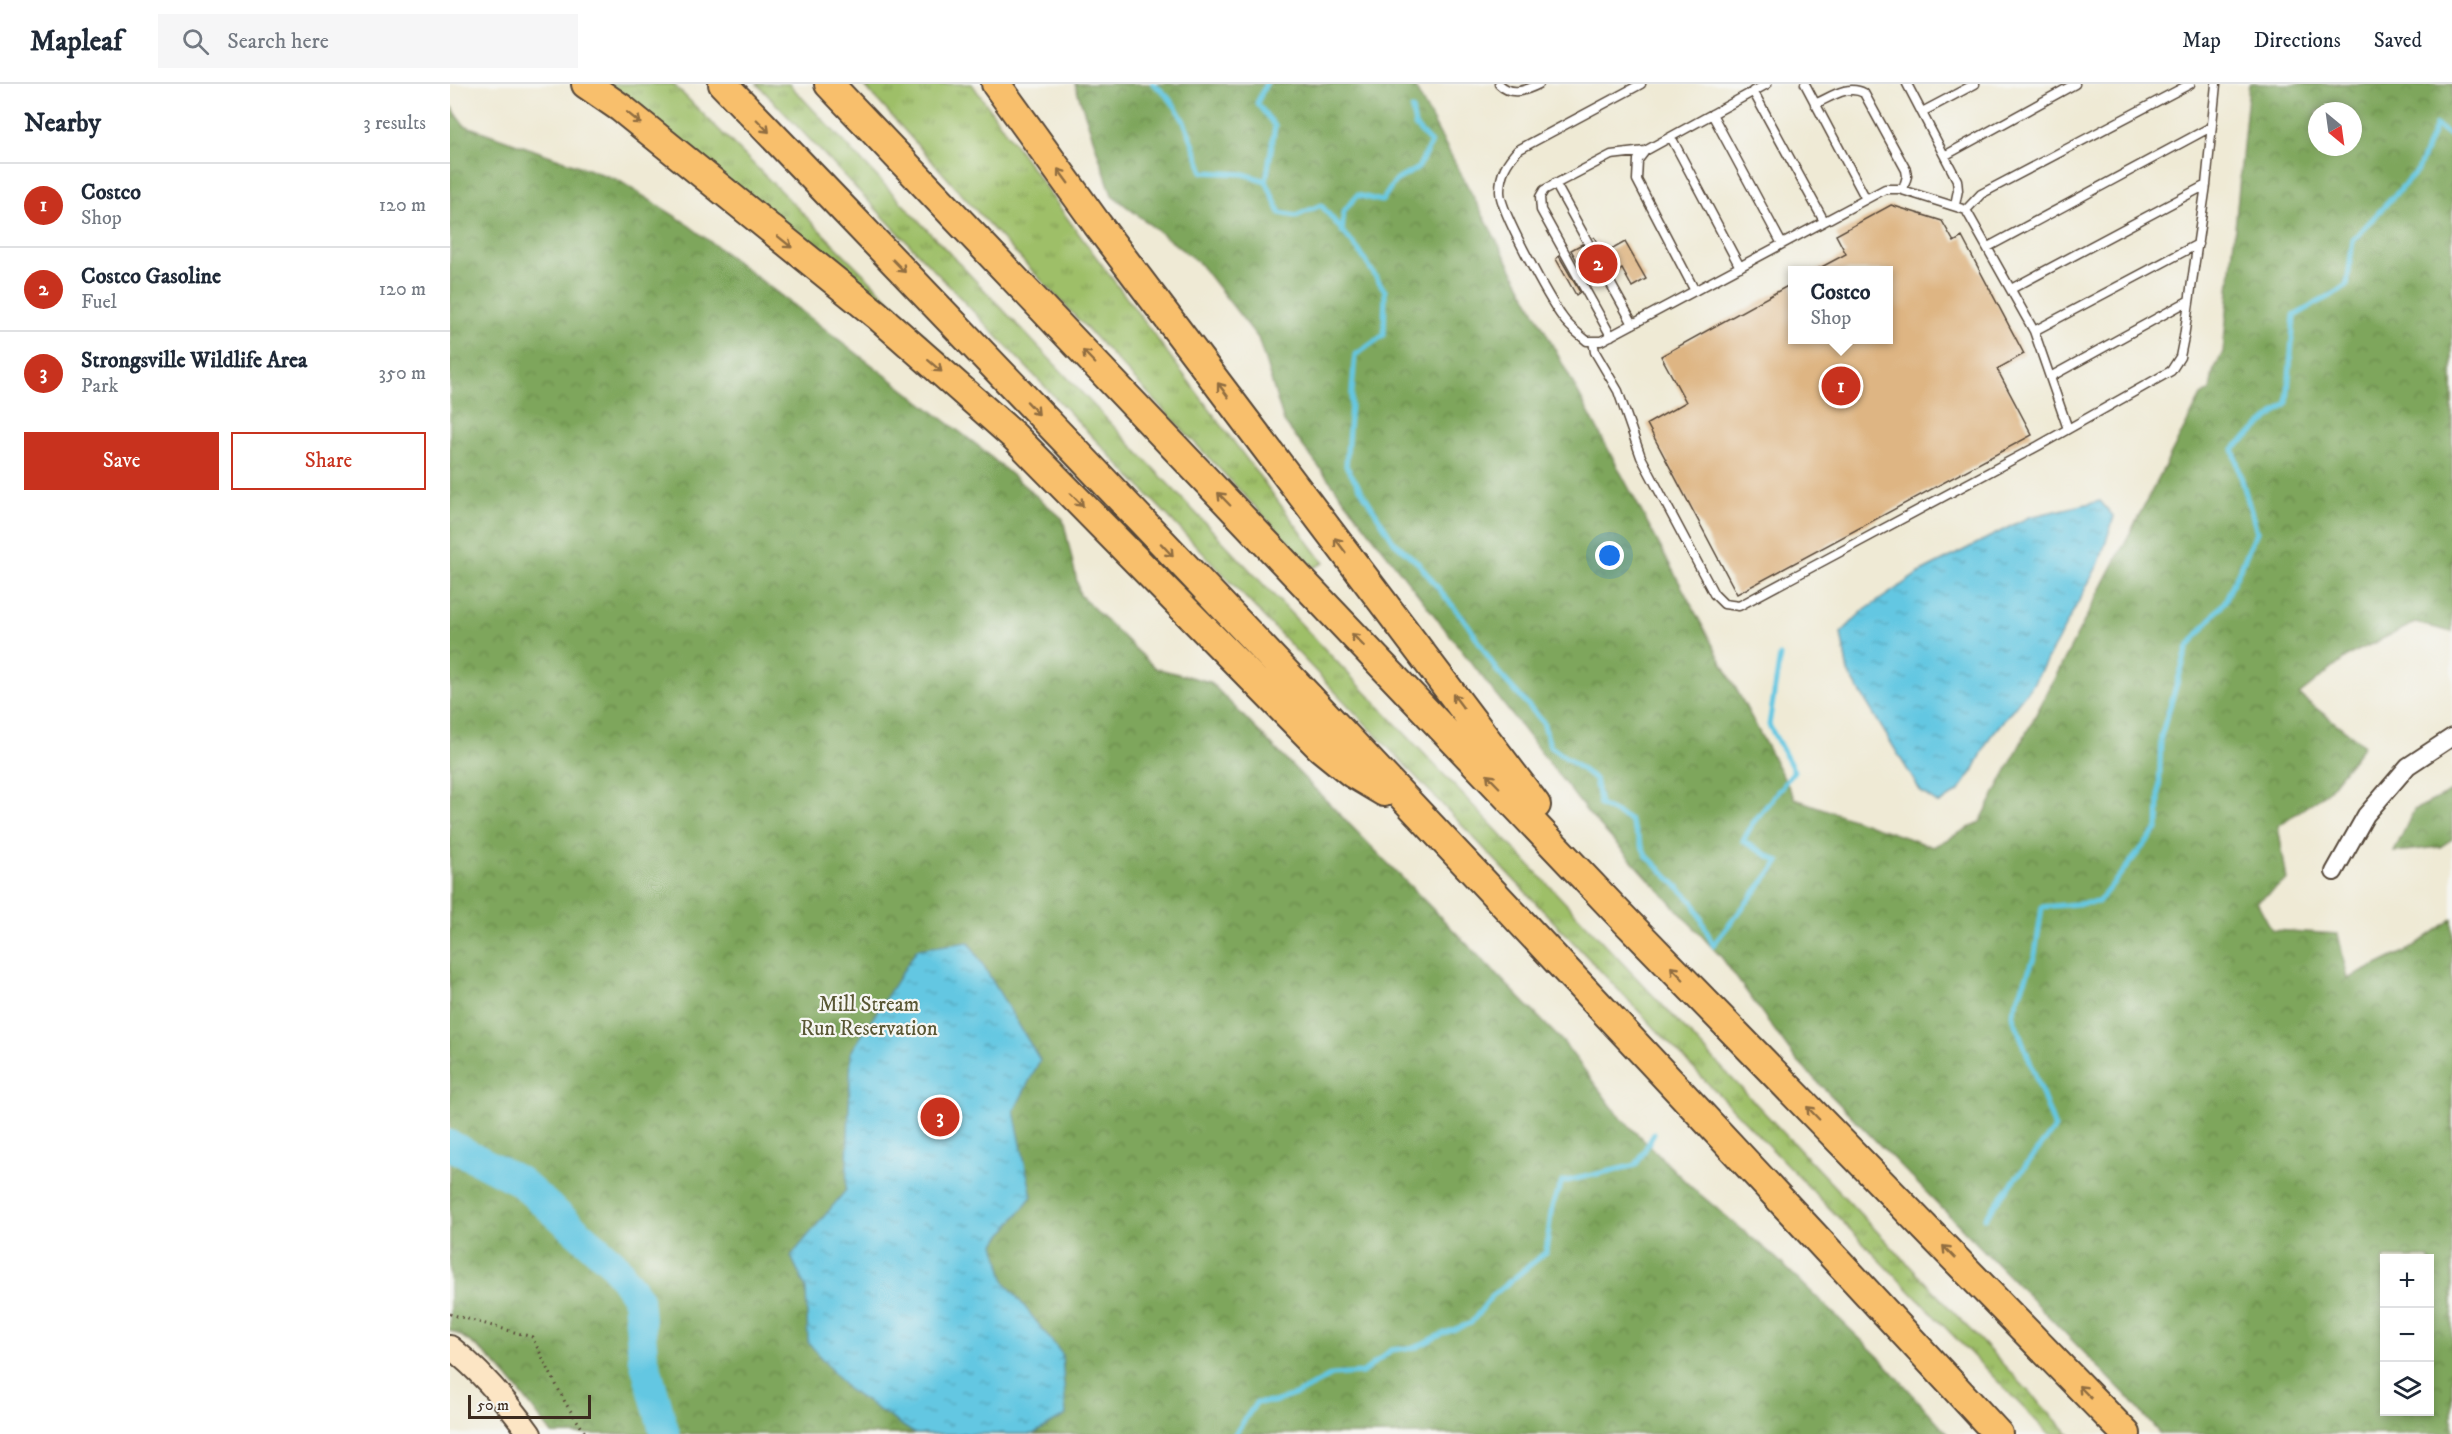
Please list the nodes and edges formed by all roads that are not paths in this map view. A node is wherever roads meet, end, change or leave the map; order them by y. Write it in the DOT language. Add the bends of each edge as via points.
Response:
graph roads {
  1 [pos="586,84"];
  2 [pos="723,84"];
  3 [pos="829,84"];
  4 [pos="996,84"];
  5 [pos="1499,84"];
  6 [pos="1539,84"];
  7 [pos="1641,84"];
  8 [pos="1767,84"];
  9 [pos="1805,84"];
  10 [pos="1907,84"];
  11 [pos="1974,84"];
  12 [pos="2075,84"];
  13 [pos="2190,84"];
  14 [pos="2216,84"];
  15 [pos="1753,91"];
  16 [pos="1815,104"];
  17 [pos="1923,112"];
  18 [pos="1712,114"];
  19 [pos="2211,127"];
  20 [pos="1671,137"];
  21 [pos="1645,151"];
  22 [pos="1946,155"];
  23 [pos="1555,183"];
  24 [pos="2206,185"];
  25 [pos="1904,190"];
  26 [pos="1866,199"];
  27 [pos="1955,205"];
  28 [pos="1966,210"];
  29 [pos="1824,221"];
  30 [pos="1782,244"];
  31 [pos="2198,244"];
  32 [pos="1988,247"];
  33 [pos="1740,267"];
  34 [pos="2011,289"];
  35 [pos="1695,291"];
  36 [pos="2188,301"];
  37 [pos="1633,324"];
  38 [pos="2034,331"];
  39 [pos="1611,336"];
  40 [pos="1593,341"];
  41 [pos="2050,377"];
  42 [pos="2068,429"];
  43 [pos="2452,737"];
  44 [pos="1413,809"];
  45 [pos="2334,872"];
  46 [pos="1620,915"];
  47 [pos="450,1347"];
  48 [pos="530,1434"];
  49 [pos="1998,1434"];
  50 [pos="2126,1434"];
  1 -- 44 [label="highway, one-way" via="877,315 1014,436 1320,747 1352,773"];
  2 -- 44 [label="highway, one-way"];
  46 -- 3 [label="highway, one-way"];
  46 -- 4 [label="highway, one-way"];
  5 -- 6 [label="lane" via="1518,92"];
  7 -- 40 [label="lane" via="1518,150 1506,163 1499,193 1510,224 1563,319 1587,341"];
  8 -- 15 [label="lane"];
  9 -- 16 [label="lane"];
  10 -- 17 [label="lane"];
  11 -- 17 [label="lane"];
  12 -- 22 [label="lane"];
  13 -- 28 [label="lane" via="1981,194"];
  14 -- 19 [label="lane"];
  15 -- 18 [label="lane"];
  15 -- 29 [label="lane"];
  16 -- 25 [label="lane" via="1846,89 1864,93 1906,170"];
  16 -- 26 [label="lane"];
  17 -- 22 [label="lane"];
  18 -- 20 [label="lane"];
  18 -- 30 [label="lane"];
  19 -- 24 [label="lane"];
  19 -- 32 [label="lane"];
  20 -- 21 [label="lane"];
  20 -- 33 [label="lane"];
  21 -- 23 [label="lane" via="1611,155"];
  21 -- 35 [label="lane" via="1638,160 1637,180"];
  22 -- 27 [label="lane" via="1957,180"];
  23 -- 37 [label="lane"];
  23 -- 39 [label="lane" via="1539,197 1541,210"];
  24 -- 31 [label="lane"];
  24 -- 34 [label="lane"];
  25 -- 26 [label="lane" via="1885,189"];
  25 -- 27 [label="lane"];
  26 -- 29 [label="lane"];
  27 -- 28 [label="lane"];
  28 -- 32 [label="lane"];
  29 -- 30 [label="lane"];
  30 -- 33 [label="lane"];
  31 -- 36 [label="lane"];
  31 -- 38 [label="lane"];
  32 -- 34 [label="lane"];
  33 -- 35 [label="lane"];
  34 -- 38 [label="lane"];
  35 -- 37 [label="lane"];
  36 -- 41 [label="lane"];
  36 -- 42 [label="lane" via="2180,357 2171,371"];
  37 -- 39 [label="lane"];
  38 -- 41 [label="lane"];
  39 -- 40 [label="lane"];
  40 -- 42 [label="lane" via="1595,352 1618,392 1641,457 1714,594 1730,605 1742,604"];
  41 -- 42 [label="lane"];
  43 -- 45 [label="street" via="2408,766 2366,815"];
  44 -- 49 [label="highway" via="1646,1053"];
  50 -- 46 [label="highway, one-way"];
  47 -- 48 [label="street" via="493,1388"];
}
